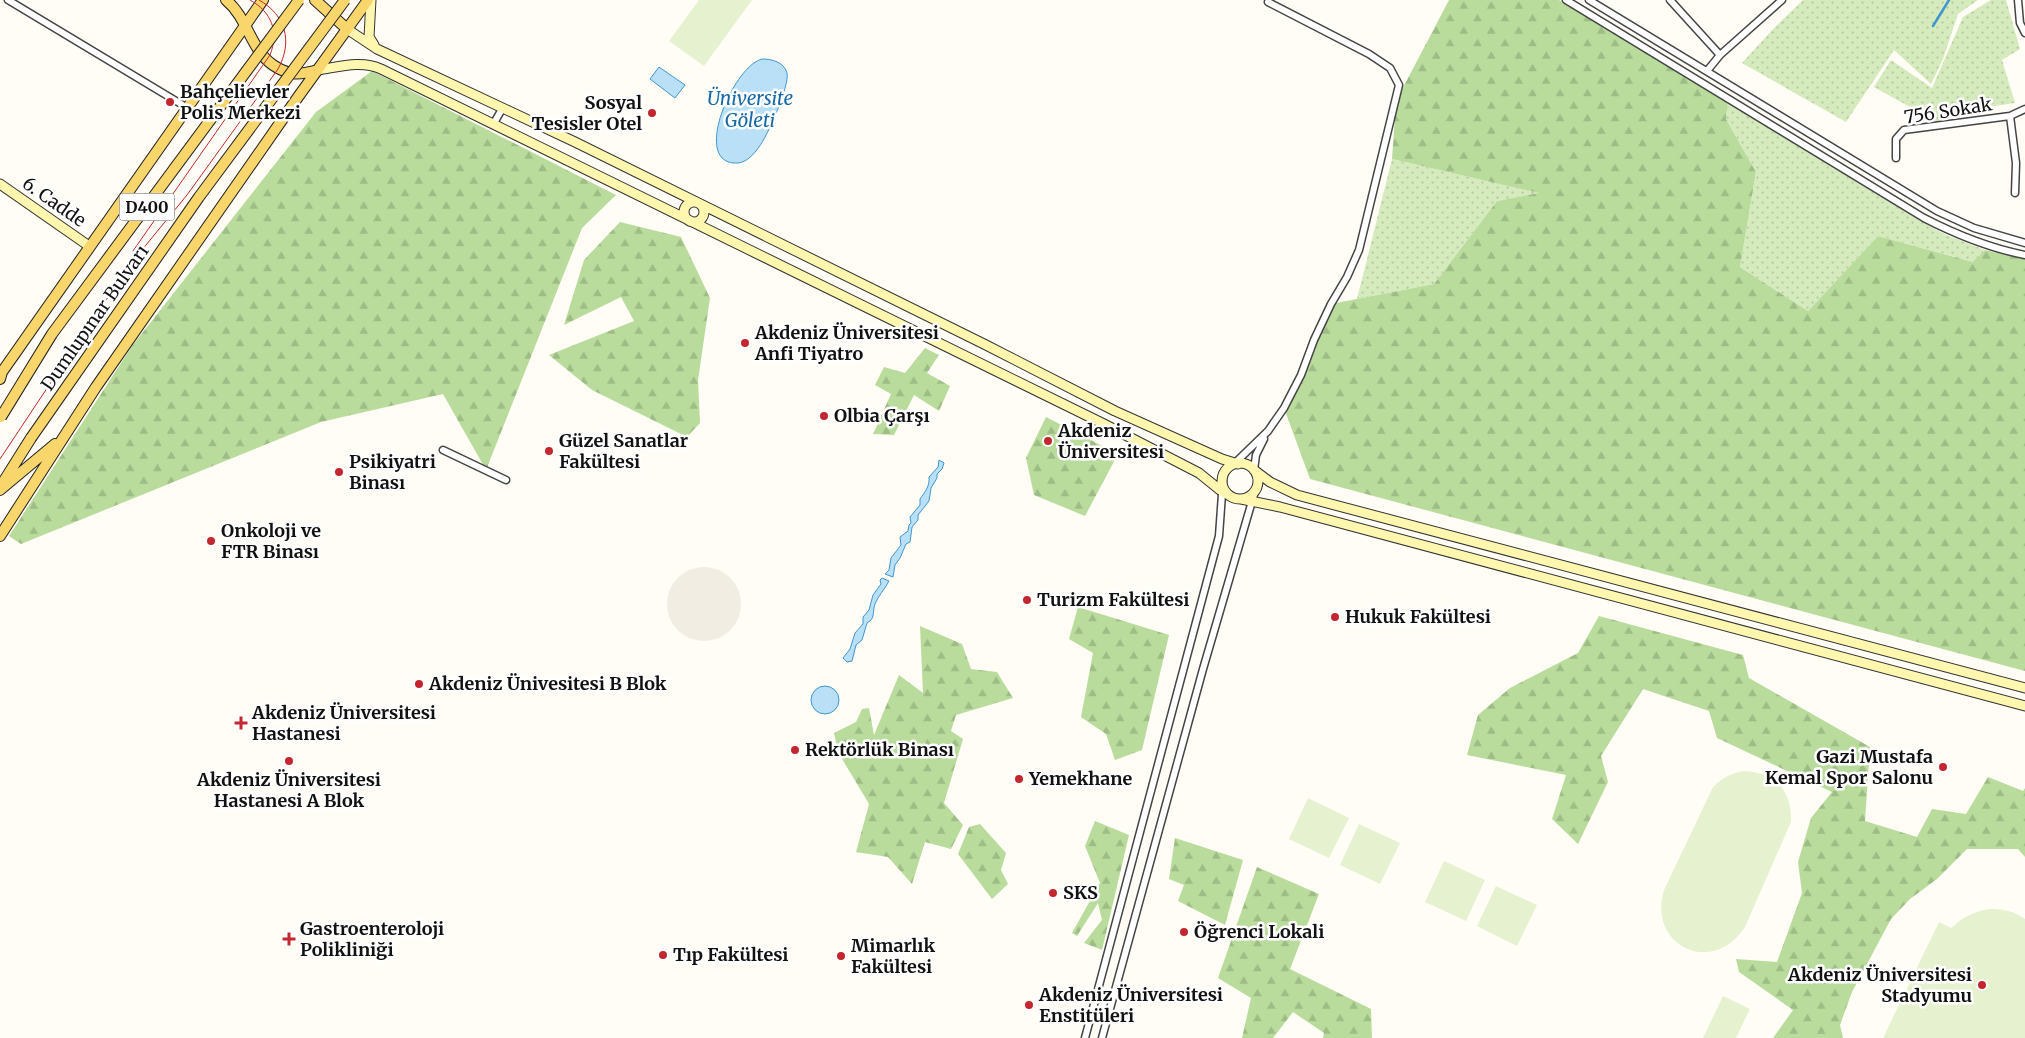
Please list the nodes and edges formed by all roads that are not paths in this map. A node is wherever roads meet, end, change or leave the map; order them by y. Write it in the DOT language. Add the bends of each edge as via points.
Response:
graph roads {
  1 [pos="8,0"];
  2 [pos="226,0"];
  3 [pos="263,0"];
  4 [pos="299,0"];
  5 [pos="315,0"];
  6 [pos="345,0"];
  7 [pos="369,0"];
  8 [pos="1566,0"];
  9 [pos="1589,0"];
  10 [pos="1670,0"];
  11 [pos="1782,0"];
  12 [pos="2018,0"];
  13 [pos="1268,2"];
  14 [pos="246,25"];
  15 [pos="347,29"];
  16 [pos="2025,33"];
  17 [pos="377,49"];
  18 [pos="1720,55"];
  19 [pos="318,70"];
  20 [pos="1707,71"];
  21 [pos="186,107"];
  22 [pos="502,109"];
  23 [pos="2025,109"];
  24 [pos="2010,116"];
  25 [pos="494,123"];
  26 [pos="1896,158"];
  27 [pos="0,184"];
  28 [pos="2015,193"];
  29 [pos="698,203"];
  30 [pos="690,221"];
  31 [pos="2025,243"];
  32 [pos="89,246"];
  33 [pos="2025,255"];
  34 [pos="1,375"];
  35 [pos="0,418"];
  36 [pos="1268,431"];
  37 [pos="64,436"];
  38 [pos="443,450"];
  39 [pos="1236,464"];
  40 [pos="1254,470"];
  41 [pos="506,480"];
  42 [pos="1223,480"];
  43 [pos="0,488"];
  44 [pos="1221,491"];
  45 [pos="1255,491"];
  46 [pos="1230,496"];
  47 [pos="1241,499"];
  48 [pos="1252,501"];
  49 [pos="0,536"];
  50 [pos="2025,688"];
  51 [pos="2025,706"];
  52 [pos="1084,1038"];
  53 [pos="1102,1038"];
  1 -- 21 [label="street"];
  2 -- 14 [label="main road"];
  3 -- 14 [label="main road"];
  4 -- 35 [label="main road, Dumlupınar Bulvarı / D400, bridge" via="52,334"];
  5 -- 15 [label="main road"];
  6 -- 43 [label="main road, Dumlupınar Bulvarı, bridge" via="193,205 31,438"];
  7 -- 15 [label="main road"];
  7 -- 17 [label="street" via="369,37"];
  8 -- 33 [label="street" via="1924,218 1983,245"];
  9 -- 20 [label="street"];
  10 -- 18 [label="street"];
  11 -- 18 [label="street"];
  12 -- 16 [label="street" via="2020,23"];
  13 -- 36 [label="street" via="1369,54 1390,68 1399,85 1359,250 1326,313 1301,375"];
  14 -- 19 [label="main road" via="255,48 278,69 301,75"];
  14 -- 21 [label="main road"];
  15 -- 17 [label="street"];
  15 -- 19 [label="main road"];
  17 -- 22 [label="street"];
  18 -- 20 [label="street"];
  19 -- 25 [label="street" via="359,64 374,66"];
  19 -- 37 [label="main road"];
  20 -- 31 [label="street" via="1938,211 1974,228"];
  21 -- 32 [label="main road"];
  22 -- 25 [label="street"];
  22 -- 29 [label="street"];
  23 -- 24 [label="street, 756 Sokak"];
  24 -- 26 [label="street, 756 Sokak" via="1904,130 1896,139"];
  24 -- 28 [label="street" via="2016,162"];
  25 -- 30 [label="street"];
  27 -- 32 [label="street, 6. Cadde"];
  29 -- 30 [label="street" via="703,209 703,216 697,222"];
  29 -- 30 [label="street" via="690,203 685,208 684,216"];
  29 -- 39 [label="street" via="1115,412"];
  30 -- 44 [label="street" via="1104,424 1199,473"];
  32 -- 34 [label="main road"];
  36 -- 39 [label="street"];
  36 -- 40 [label="street" via="1256,455"];
  37 -- 43 [label="main road"];
  37 -- 49 [label="main road"];
  38 -- 41 [label="street"];
  39 -- 40 [label="street" via="1250,466"];
  39 -- 42 [label="street" via="1228,469"];
  40 -- 45 [label="street" via="1258,480"];
  40 -- 50 [label="street" via="1297,495"];
  42 -- 44 [label="street"];
  42 -- 46 [label="street"];
  44 -- 46 [label="street"];
  44 -- 52 [label="street" via="1219,536"];
  45 -- 47 [label="street"];
  45 -- 48 [label="street"];
  46 -- 47 [label="street"];
  47 -- 48 [label="street"];
  48 -- 51 [label="street"];
  48 -- 53 [label="street"];
}
